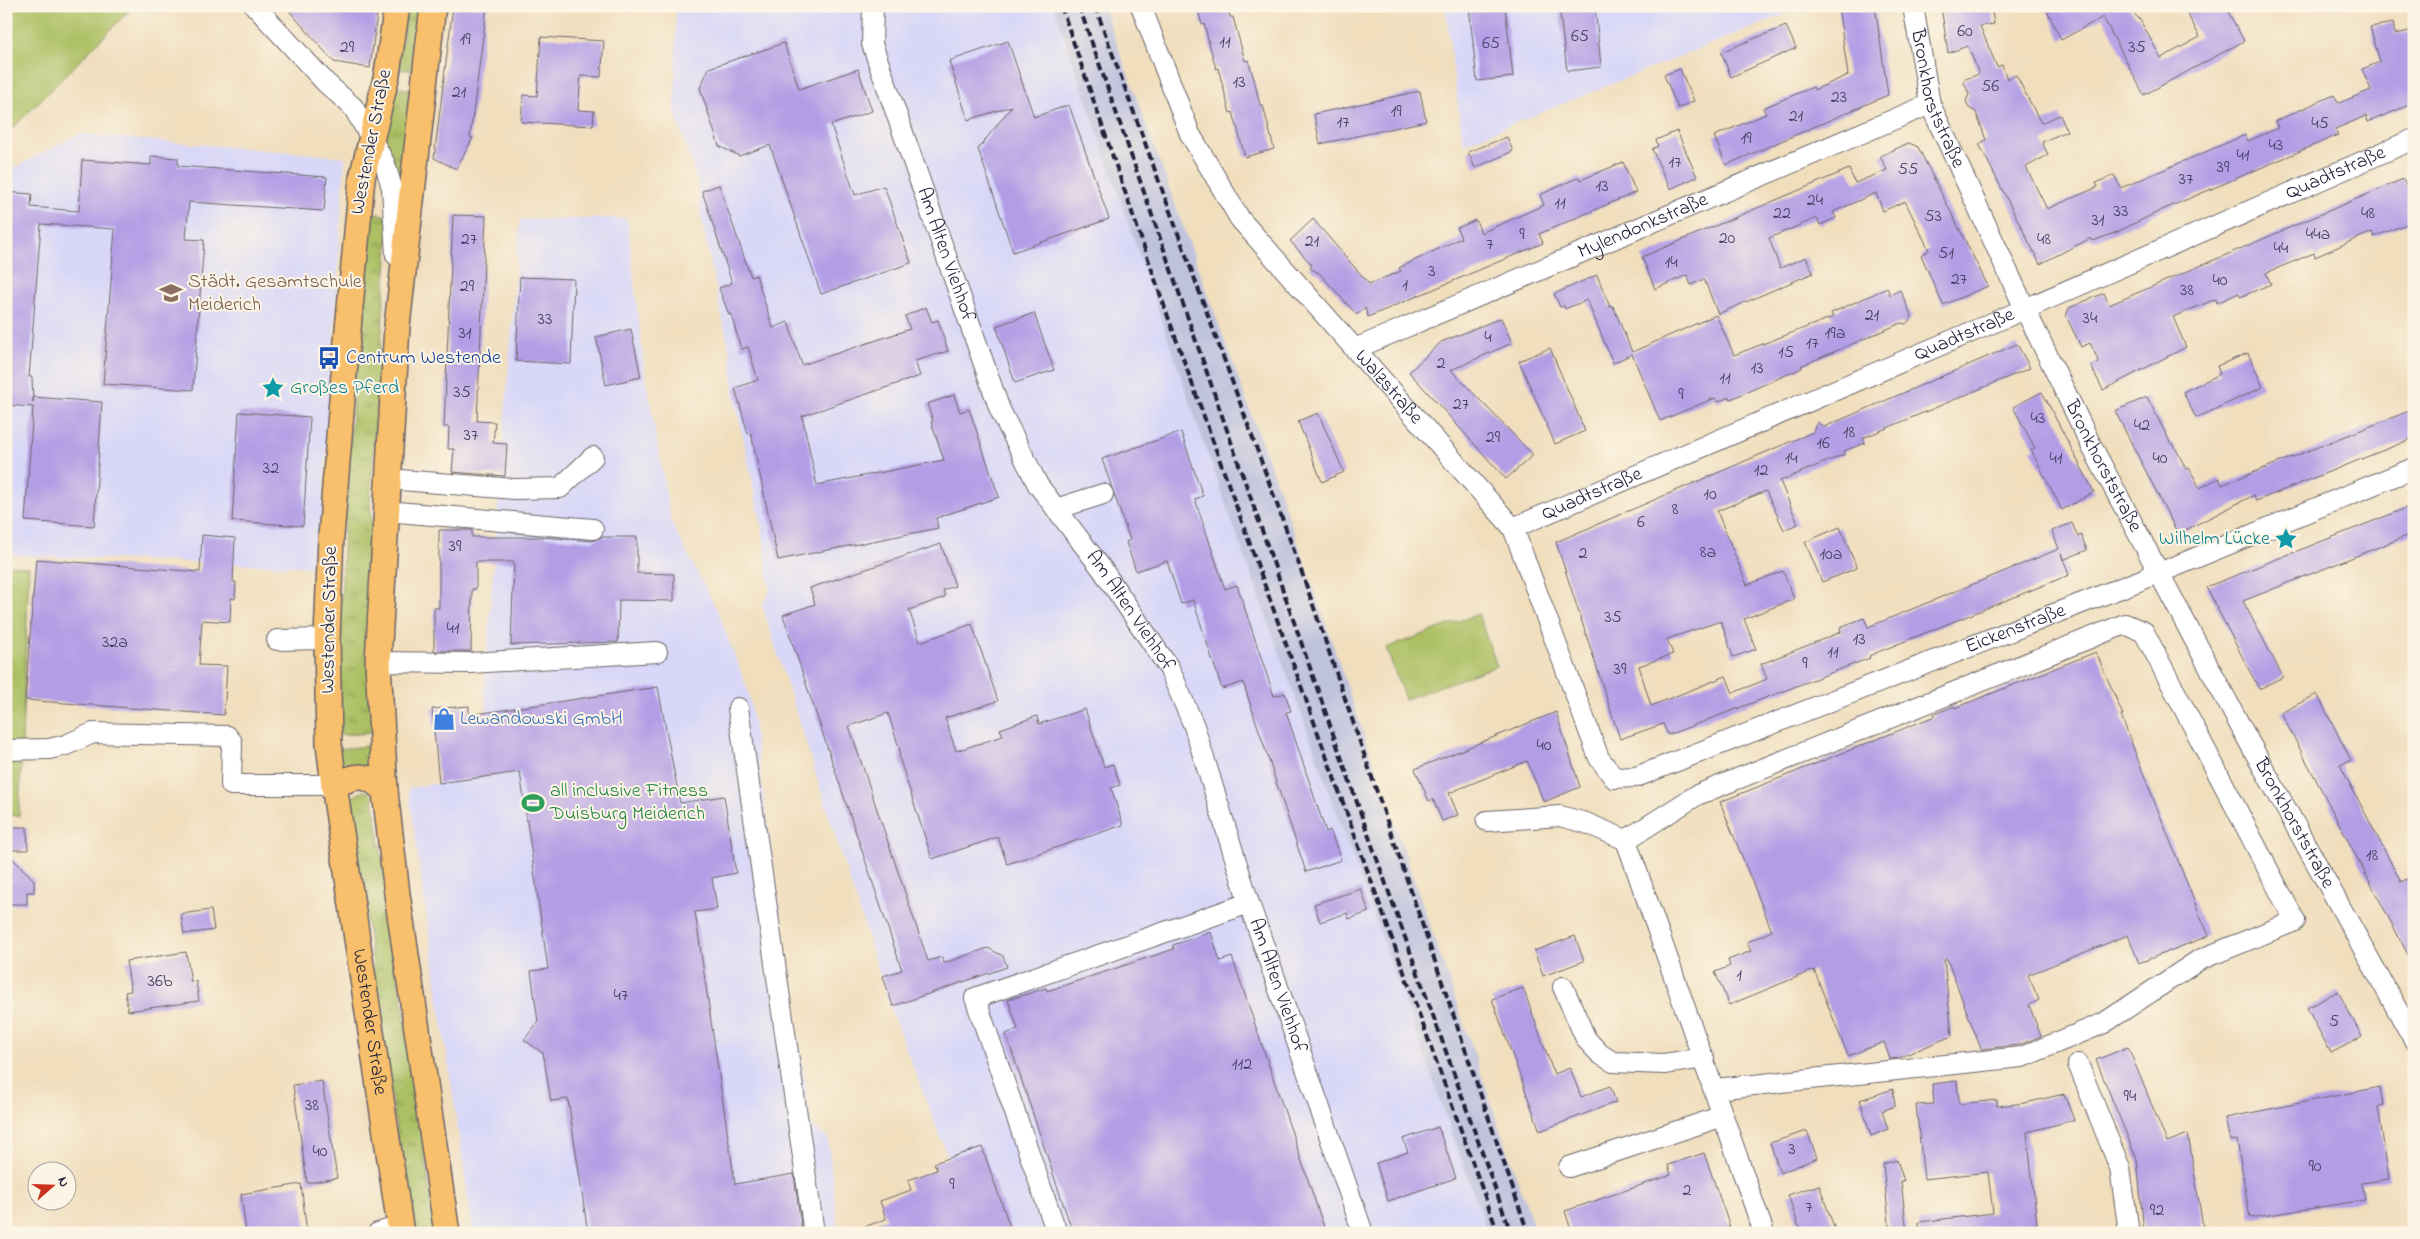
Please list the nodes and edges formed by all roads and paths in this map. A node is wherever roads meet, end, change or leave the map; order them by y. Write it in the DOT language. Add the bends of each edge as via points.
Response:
graph roads {
  1 [pos="255,6"];
  2 [pos="397,6"];
  3 [pos="433,6"];
  4 [pos="873,6"];
  5 [pos="1141,6"];
  6 [pos="1913,6"];
  7 [pos="380,101"];
  8 [pos="1930,104"];
  9 [pos="353,107"];
  10 [pos="372,138"];
  11 [pos="2414,139"];
  12 [pos="2024,309"];
  13 [pos="397,326"];
  14 [pos="1357,348"];
  15 [pos="593,457"];
  16 [pos="2414,468"];
  17 [pos="388,480"];
  18 [pos="1103,494"];
  19 [pos="1056,509"];
  20 [pos="386,511"];
  21 [pos="1513,528"];
  22 [pos="593,529"];
  23 [pos="2159,573"];
  24 [pos="277,640"];
  25 [pos="327,640"];
  26 [pos="657,652"];
  27 [pos="378,662"];
  28 [pos="738,708"];
  29 [pos="6,750"];
  30 [pos="1614,778"];
  31 [pos="334,785"];
  32 [pos="385,791"];
  33 [pos="1487,821"];
  34 [pos="1626,840"];
  35 [pos="1249,903"];
  36 [pos="1563,986"];
  37 [pos="2414,1040"];
  38 [pos="1704,1058"];
  39 [pos="2078,1064"];
  40 [pos="1715,1090"];
  41 [pos="1723,1116"];
  42 [pos="1569,1167"];
  43 [pos="393,1231"];
  44 [pos="447,1233"];
  45 [pos="814,1233"];
  46 [pos="1058,1233"];
  47 [pos="1363,1233"];
  48 [pos="1764,1233"];
  49 [pos="2129,1233"];
  1 -- 9 [label="street" via="326,83"];
  2 -- 7 [label="main road, Westender Straße"];
  3 -- 13 [label="main road, Westender Straße"];
  4 -- 19 [label="street, Am Alten Viehhof" via="872,44 1000,410 1038,485"];
  5 -- 14 [label="street, Walzstraße" via="1190,134 1240,219"];
  6 -- 8 [label="street, Bronkhorststraße"];
  7 -- 9 [label="street" via="363,110"];
  7 -- 10 [label="main road, Westender Straße"];
  8 -- 12 [label="street, Bronkhorststraße"];
  8 -- 14 [label="street, Mylendonkstraße"];
  9 -- 10 [label="street"];
  10 -- 13 [label="street" via="392,188"];
  10 -- 25 [label="main road, Westender Straße" via="362,178 354,244 331,537"];
  11 -- 12 [label="street, Quadtstraße"];
  12 -- 21 [label="street, Quadtstraße"];
  12 -- 23 [label="street, Bronkhorststraße"];
  13 -- 17 [label="main road, Westender Straße"];
  14 -- 21 [label="street, Walzstraße"];
  15 -- 17 [label="street" via="560,488 515,490"];
  16 -- 23 [label="street, Eickenstraße"];
  17 -- 20 [label="main road, Westender Straße"];
  18 -- 19 [label="street"];
  19 -- 35 [label="street, Am Alten Viehhof" via="1102,569 1169,668 1194,726"];
  20 -- 22 [label="street"];
  20 -- 27 [label="main road, Westender Straße"];
  21 -- 30 [label="street, Walzstraße" via="1599,758"];
  23 -- 30 [label="street, Eickenstraße" via="1636,777"];
  23 -- 37 [label="street, Bronkhorststraße"];
  24 -- 25 [label="street"];
  25 -- 31 [label="main road, Westender Straße"];
  26 -- 27 [label="street" via="470,663"];
  27 -- 32 [label="main road, Westender Straße"];
  28 -- 45 [label="street"];
  29 -- 31 [label="street" via="66,746 93,733 227,736 232,742 231,785"];
  31 -- 32 [label="main road" via="362,776 374,780"];
  31 -- 43 [label="main road, Westender Straße"];
  32 -- 44 [label="main road, Westender Straße"];
  33 -- 34 [label="street" via="1560,816 1586,822"];
  34 -- 38 [label="street"];
  34 -- 40 [label="street" via="1697,796 2124,624 2144,632 2296,922 2199,960 2104,1024 2022,1057"];
  35 -- 46 [label="street" via="975,998"];
  35 -- 47 [label="street, Am Alten Viehhof"];
  36 -- 38 [label="street" via="1586,1039 1600,1054 1614,1062 1664,1064"];
  38 -- 40 [label="street"];
  39 -- 49 [label="street" via="2120,1168"];
  40 -- 41 [label="street"];
  41 -- 42 [label="street"];
  41 -- 48 [label="street"];
}
